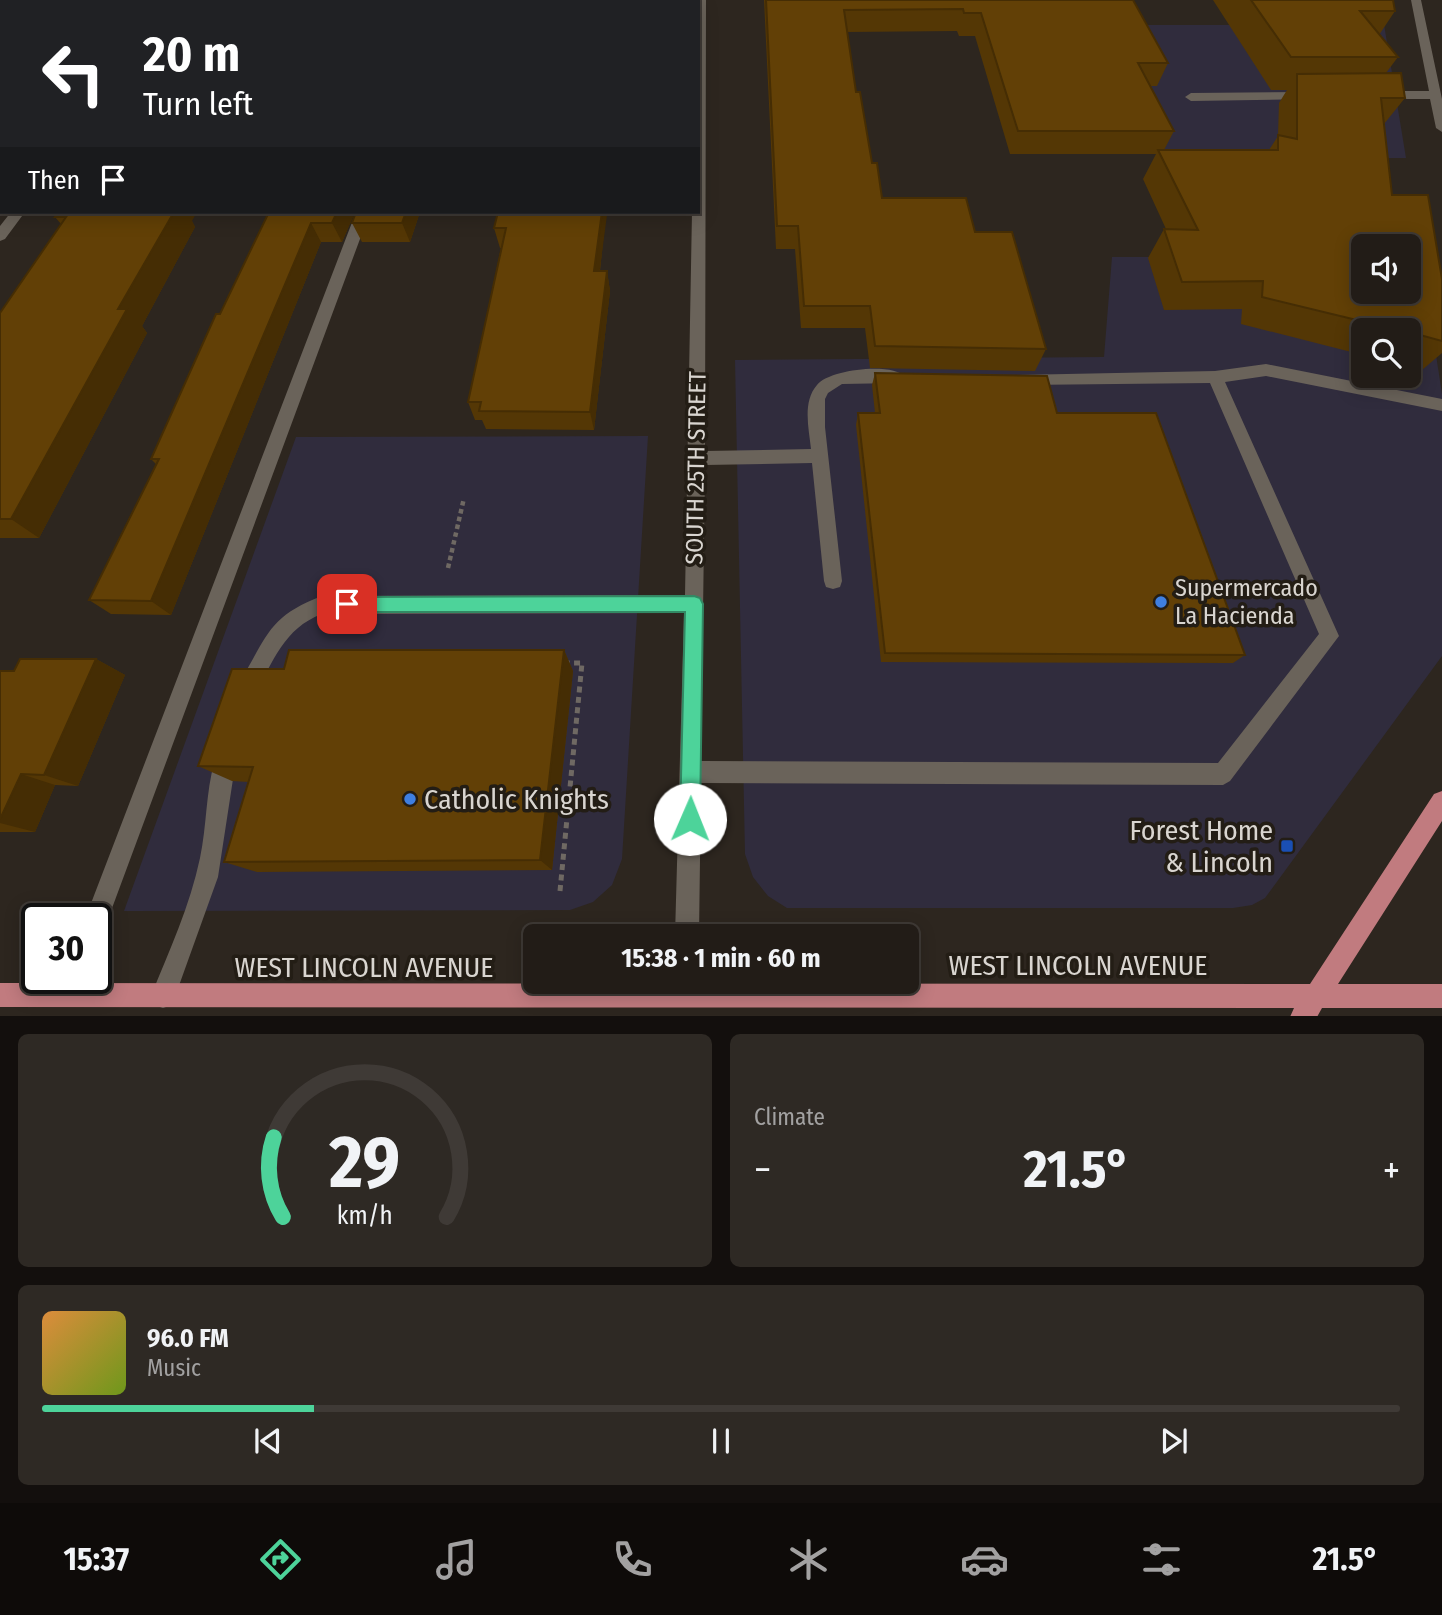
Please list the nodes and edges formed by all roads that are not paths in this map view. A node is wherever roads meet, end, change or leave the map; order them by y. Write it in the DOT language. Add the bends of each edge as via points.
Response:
graph roads {
  1 [pos="701,0"];
  2 [pos="1416,0"];
  3 [pos="1434,94"];
  4 [pos="1312,95"];
  5 [pos="1365,95"];
  6 [pos="1191,97"];
  7 [pos="700,114"];
  8 [pos="1442,128"];
  9 [pos="16,214"];
  10 [pos="362,214"];
  11 [pos="699,214"];
  12 [pos="0,236"];
  13 [pos="909,377"];
  14 [pos="1215,377"];
  15 [pos="1003,379"];
  16 [pos="1442,405"];
  17 [pos="820,456"];
  18 [pos="697,458"];
  19 [pos="833,581"];
  20 [pos="694,604"];
  21 [pos="240,710"];
  22 [pos="233,734"];
  23 [pos="691,772"];
  24 [pos="1442,802"];
  25 [pos="102,903"];
  26 [pos="687,924"];
  27 [pos="112,991"];
  28 [pos="523,991"];
  29 [pos="919,991"];
  30 [pos="21,993"];
  31 [pos="1316,994"];
  32 [pos="0,995"];
  33 [pos="163,996"];
  34 [pos="1442,996"];
  35 [pos="1303,1016"];
  1 -- 7 [label="street, SOUTH 25TH STREET"];
  2 -- 3 [label="street"];
  3 -- 5 [label="street"];
  3 -- 8 [label="street"];
  4 -- 6 [label="street"];
  9 -- 12 [label="street"];
  10 -- 25 [label="street"];
  11 -- 18 [label="street, SOUTH 25TH STREET"];
  13 -- 17 [label="street" via="842,376 825,386 816,400"];
  14 -- 15 [label="street"];
  14 -- 16 [label="street" via="1266,370"];
  14 -- 23 [label="street" via="1329,636 1223,774"];
  17 -- 18 [label="street"];
  17 -- 19 [label="street"];
  18 -- 20 [label="street, SOUTH 25TH STREET"];
  20 -- 21 [label="street" via="322,605 301,613 282,628"];
  20 -- 23 [label="street, SOUTH 25TH STREET"];
  22 -- 33 [label="street" via="218,781 211,857"];
  23 -- 26 [label="street, SOUTH 25TH STREET"];
  24 -- 31 [label="main road"];
  27 -- 33 [label="main road, WEST LINCOLN AVENUE"];
  28 -- 33 [label="main road, WEST LINCOLN AVENUE"];
  29 -- 31 [label="main road, WEST LINCOLN AVENUE"];
  30 -- 32 [label="main road, WEST LINCOLN AVENUE"];
  31 -- 34 [label="main road, WEST LINCOLN AVENUE"];
  31 -- 35 [label="main road"];
}
